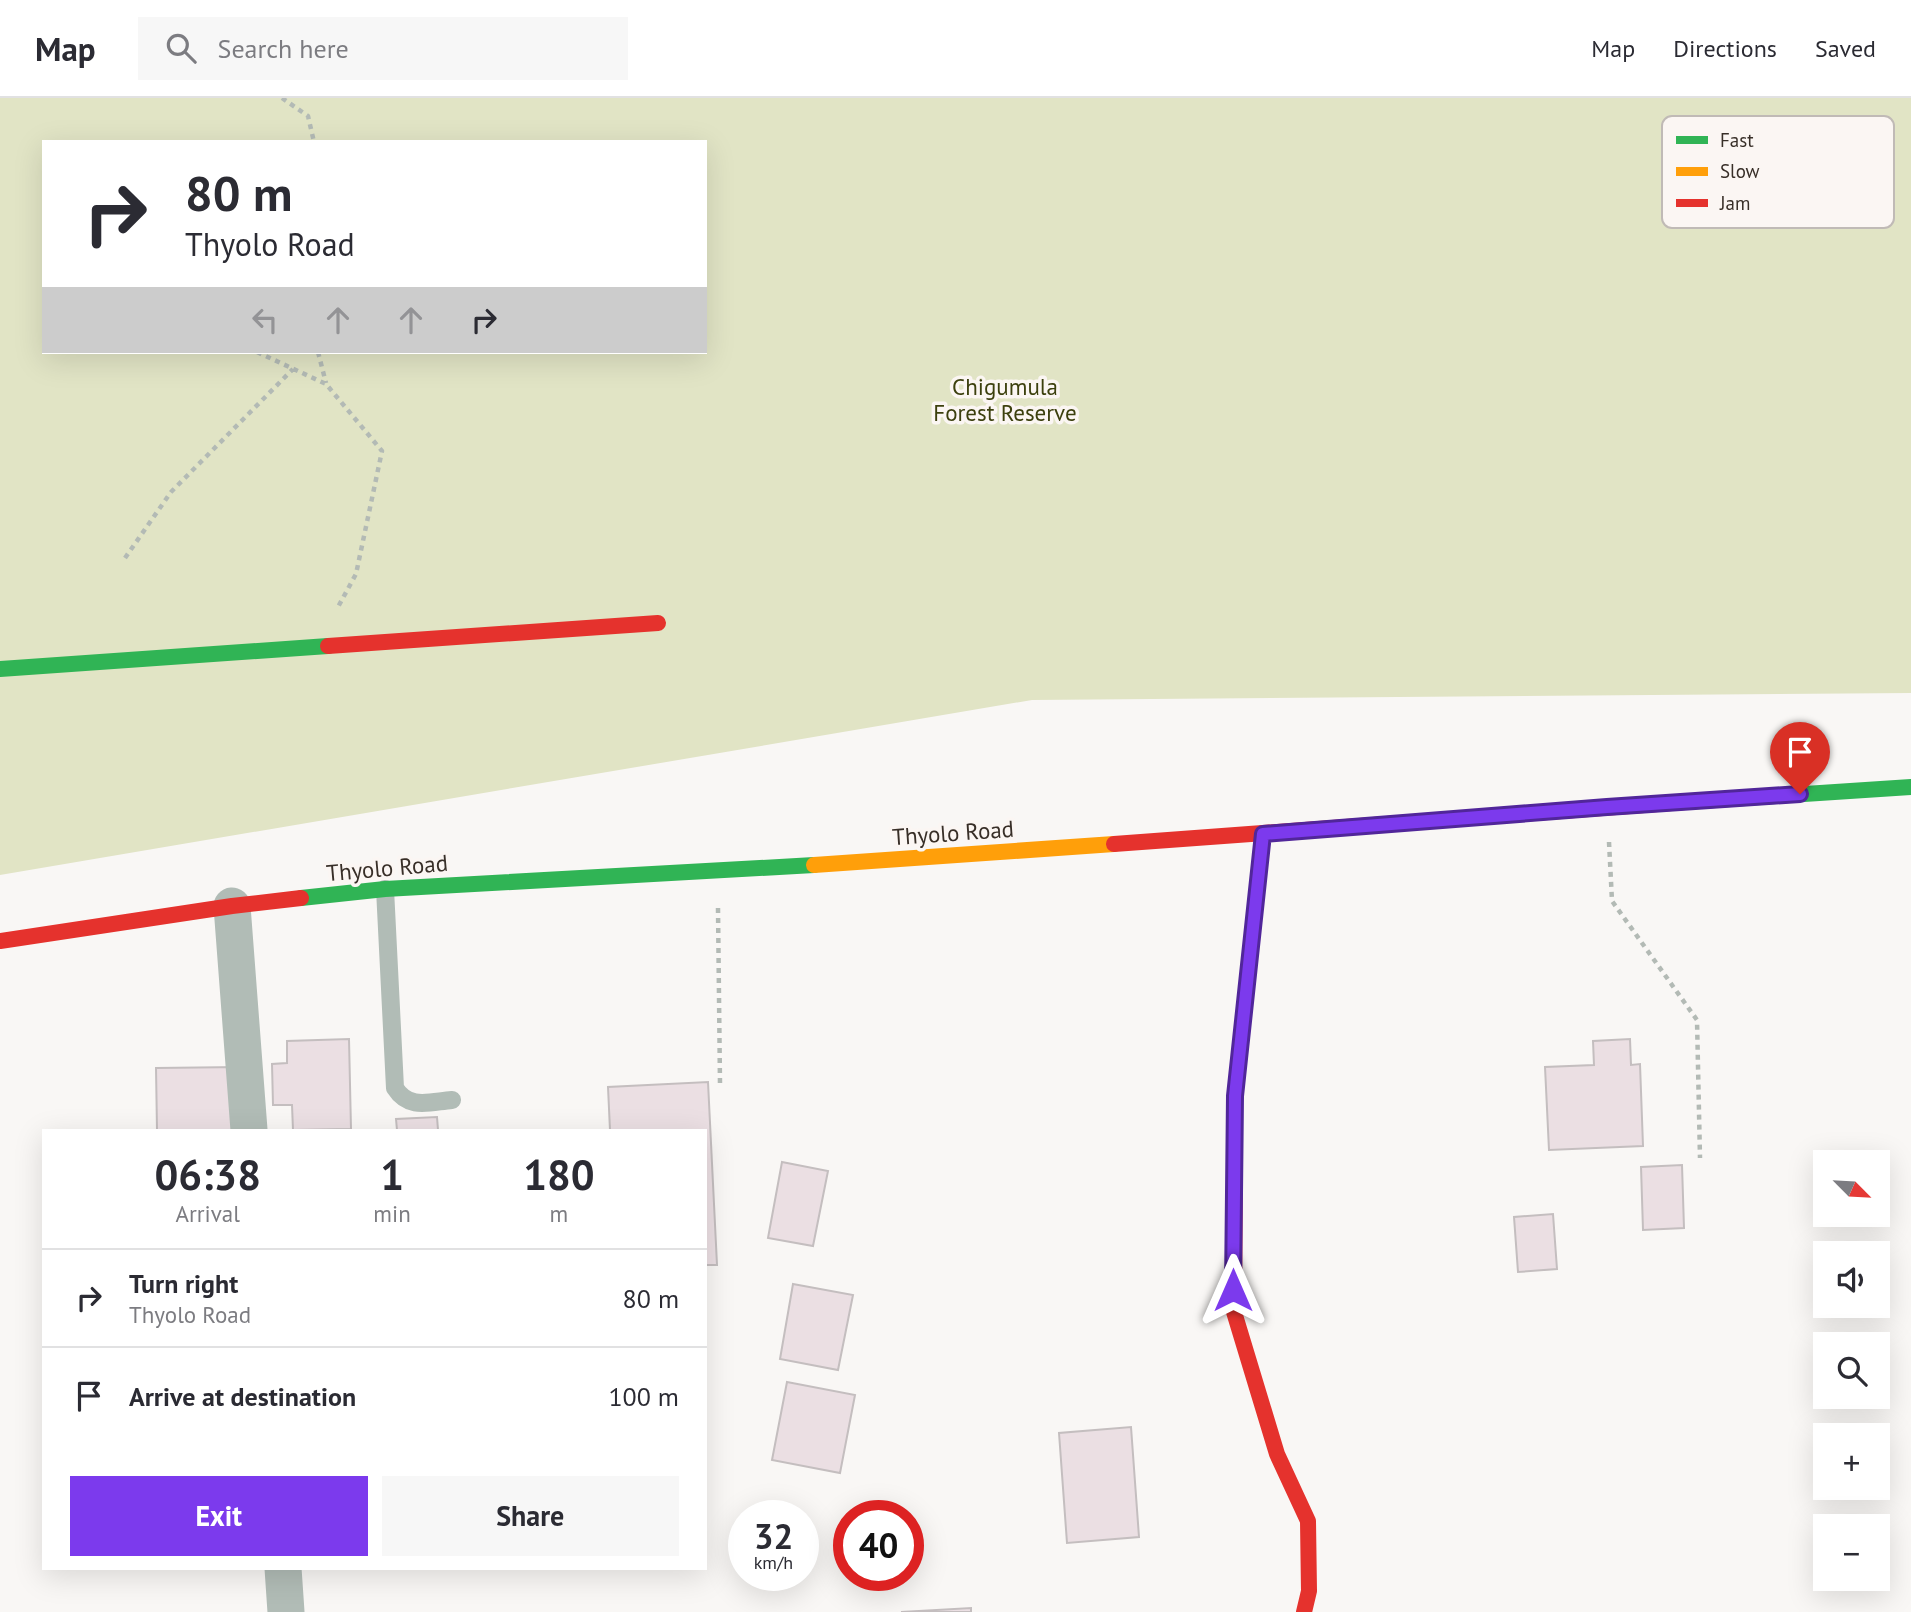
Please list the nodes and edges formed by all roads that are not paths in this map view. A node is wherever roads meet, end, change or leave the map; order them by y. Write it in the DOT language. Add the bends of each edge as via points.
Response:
graph roads {
  1 [pos="658,623"];
  2 [pos="0,669"];
  3 [pos="1911,787"];
  4 [pos="1263,834"];
  5 [pos="386,888"];
  6 [pos="232,906"];
  7 [pos="0,941"];
  8 [pos="452,1100"];
  9 [pos="249,1129"];
  10 [pos="283,1570"];
  11 [pos="286,1612"];
  12 [pos="1304,1612"];
  1 -- 2 [label="main road"];
  3 -- 4 [label="main road, Thyolo Road"];
  4 -- 5 [label="main road, Thyolo Road" via="717,872"];
  4 -- 12 [label="main road" via="1235,1096 1234,1312 1277,1454 1308,1521 1309,1591"];
  5 -- 6 [label="main road, Thyolo Road"];
  5 -- 8 [label="lane" via="395,1088 402,1098 414,1103"];
  6 -- 7 [label="main road, Thyolo Road"];
  6 -- 9 [label="street"];
  10 -- 11 [label="street"];
}
